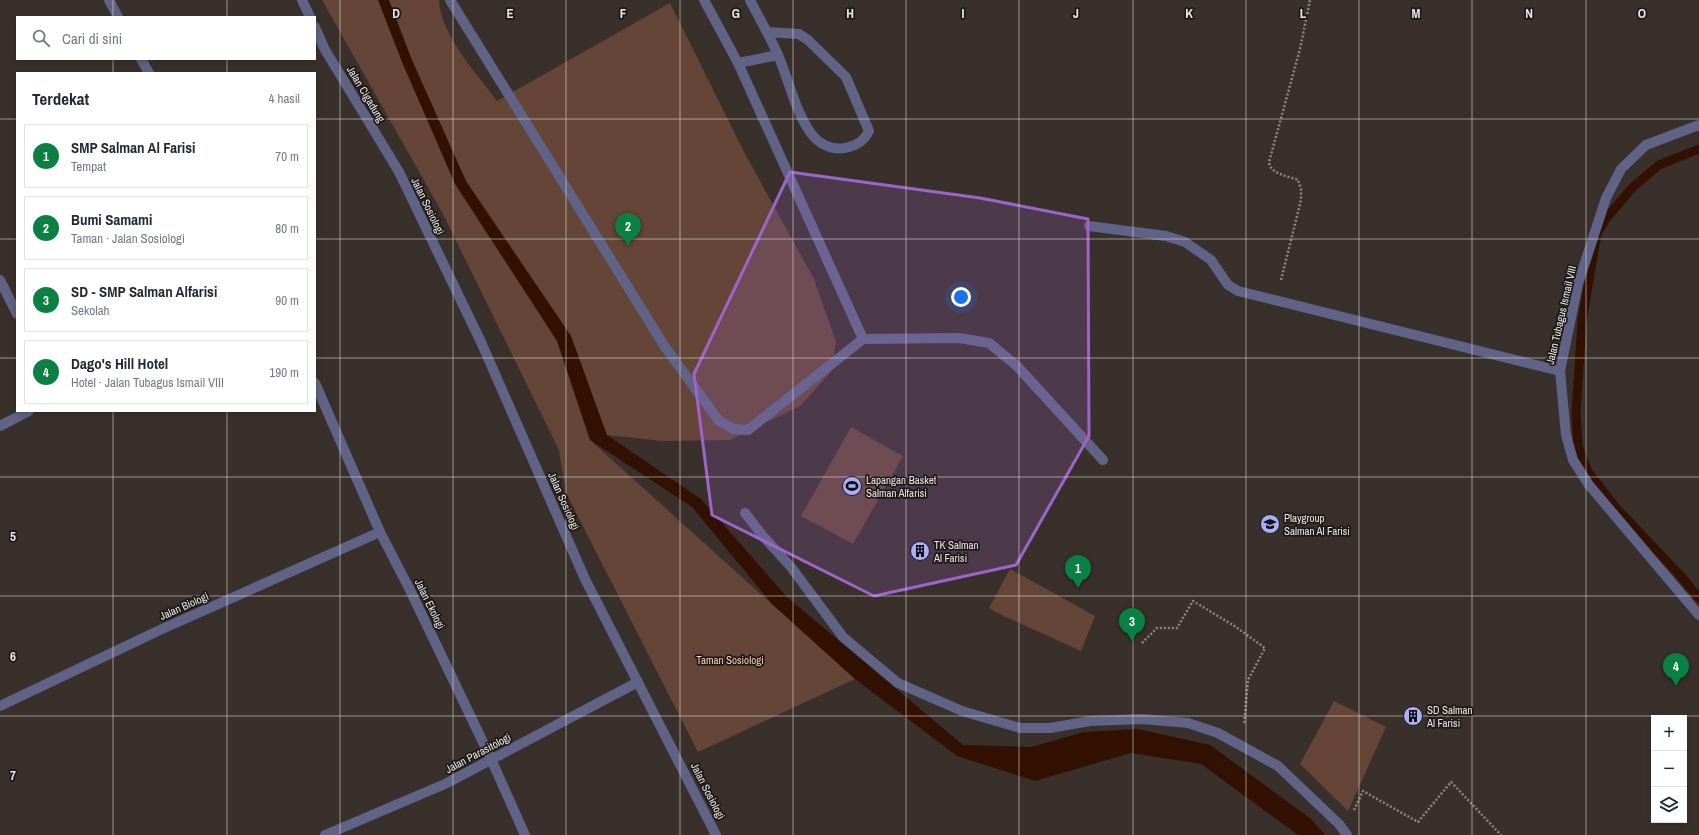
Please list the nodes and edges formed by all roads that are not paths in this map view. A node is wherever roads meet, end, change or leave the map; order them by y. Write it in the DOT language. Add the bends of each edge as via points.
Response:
graph roads {
  1 [pos="109,0"];
  2 [pos="302,0"];
  3 [pos="450,0"];
  4 [pos="704,0"];
  5 [pos="750,0"];
  6 [pos="117,16"];
  7 [pos="310,16"];
  8 [pos="316,29"];
  9 [pos="767,32"];
  10 [pos="778,55"];
  11 [pos="142,60"];
  12 [pos="738,63"];
  13 [pos="148,72"];
  14 [pos="1699,125"];
  15 [pos="399,172"];
  16 [pos="1089,226"];
  17 [pos="0,280"];
  18 [pos="16,312"];
  19 [pos="863,339"];
  20 [pos="1560,371"];
  21 [pos="316,385"];
  22 [pos="28,412"];
  23 [pos="0,426"];
  24 [pos="1103,460"];
  25 [pos="745,513"];
  26 [pos="380,532"];
  27 [pos="1699,615"];
  28 [pos="638,682"];
  29 [pos="0,706"];
  30 [pos="491,759"];
  31 [pos="325,835"];
  32 [pos="525,835"];
  33 [pos="716,835"];
  34 [pos="1347,835"];
  1 -- 6 [label="street"];
  2 -- 7 [label="street"];
  3 -- 19 [label="street" via="665,346 719,421 734,429 748,430"];
  4 -- 12 [label="street"];
  5 -- 9 [label="street"];
  8 -- 15 [label="street, Jalan Cigadung" via="324,48"];
  9 -- 10 [label="street"];
  9 -- 10 [label="street" via="799,34 846,77 869,131 866,138 850,147 839,149 828,147 816,139 804,124"];
  10 -- 12 [label="street"];
  11 -- 13 [label="street"];
  12 -- 19 [label="street"];
  14 -- 20 [label="street, Jalan Tubagus Ismail VIII" via="1646,145 1621,169 1606,198 1578,284"];
  15 -- 28 [label="street, Jalan Sosiologi" via="480,342 585,579"];
  16 -- 20 [label="street" via="1166,236 1185,242 1211,260 1228,284 1238,291"];
  17 -- 18 [label="street"];
  19 -- 24 [label="street" via="959,338 989,344 1016,365"];
  20 -- 27 [label="street, Jalan Tubagus Ismail VIII" via="1566,435 1573,460 1589,485"];
  21 -- 26 [label="street, Jalan Ekologi"];
  22 -- 23 [label="street"];
  25 -- 34 [label="street" via="792,567 843,637 898,683 962,711 1020,728 1050,728 1090,720 1142,718 1188,723 1218,733 1278,766 1339,824"];
  26 -- 29 [label="street, Jalan Biologi" via="162,629"];
  26 -- 30 [label="street, Jalan Ekologi"];
  28 -- 30 [label="street, Jalan Parasitologi"];
  28 -- 33 [label="street, Jalan Sosiologi"];
  30 -- 31 [label="street, Jalan Parasitologi" via="445,784"];
  30 -- 32 [label="street, Jalan Ekologi"];
}
